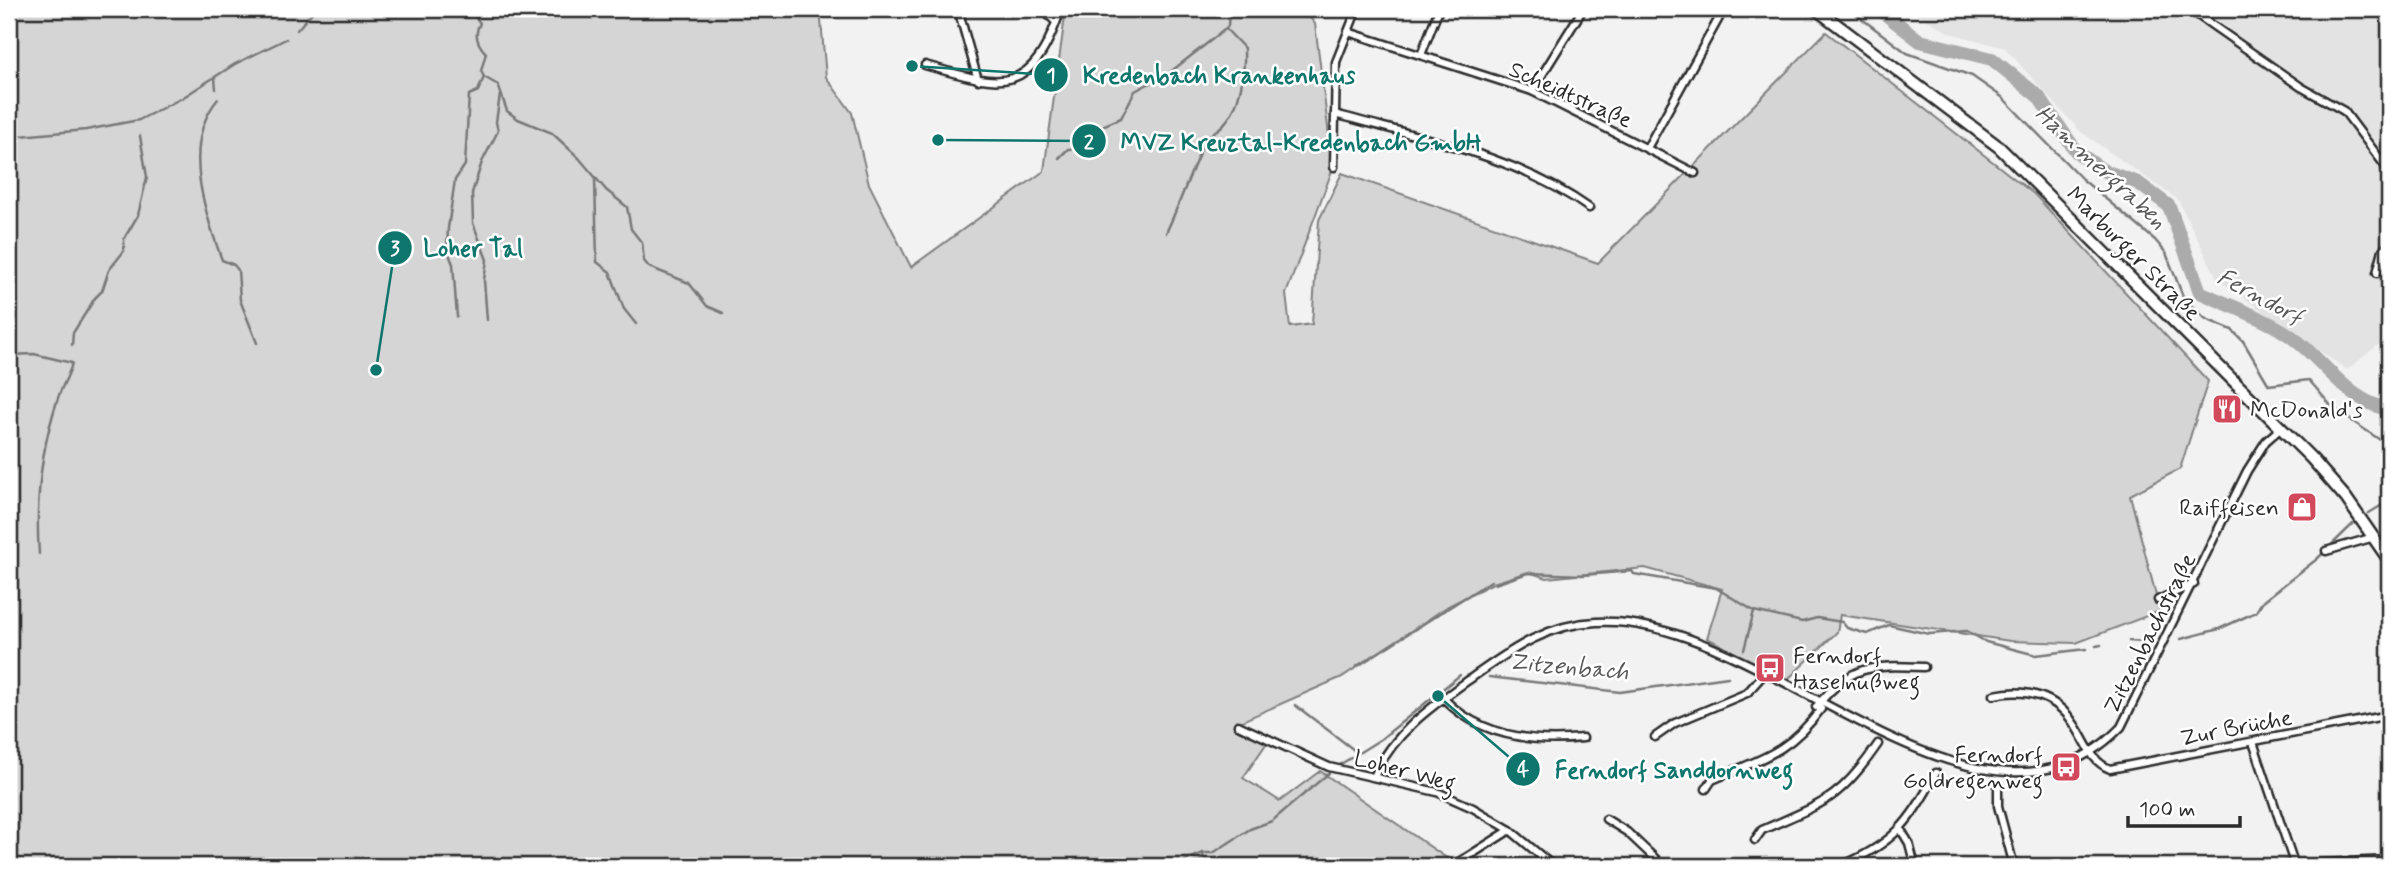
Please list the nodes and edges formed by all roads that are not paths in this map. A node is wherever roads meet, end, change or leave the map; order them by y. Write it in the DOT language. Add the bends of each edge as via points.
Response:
graph roads {
  1 [pos="958,9"];
  2 [pos="1042,9"];
  3 [pos="1060,9"];
  4 [pos="1357,9"];
  5 [pos="1439,9"];
  6 [pos="1583,9"];
  7 [pos="1724,9"];
  8 [pos="1816,9"];
  9 [pos="2189,9"];
  10 [pos="1056,22"];
  11 [pos="1349,32"];
  12 [pos="1422,55"];
  13 [pos="925,65"];
  14 [pos="978,80"];
  15 [pos="1532,91"];
  16 [pos="1335,114"];
  17 [pos="1647,148"];
  18 [pos="1334,167"];
  19 [pos="2389,171"];
  20 [pos="1695,173"];
  21 [pos="1589,208"];
  22 [pos="2389,245"];
  23 [pos="2377,273"];
  24 [pos="2282,427"];
  25 [pos="2374,537"];
  26 [pos="2326,551"];
  27 [pos="2389,560"];
  28 [pos="2194,584"];
  29 [pos="2158,600"];
  30 [pos="1924,667"];
  31 [pos="1762,676"];
  32 [pos="1994,695"];
  33 [pos="1444,699"];
  34 [pos="1818,708"];
  35 [pos="2389,715"];
  36 [pos="1238,724"];
  37 [pos="1855,730"];
  38 [pos="1655,737"];
  39 [pos="1867,737"];
  40 [pos="1583,738"];
  41 [pos="2253,742"];
  42 [pos="1878,744"];
  43 [pos="1891,751"];
  44 [pos="2093,757"];
  45 [pos="2082,764"];
  46 [pos="1925,768"];
  47 [pos="2071,771"];
  48 [pos="1936,773"];
  49 [pos="2062,775"];
  50 [pos="1374,777"];
  51 [pos="1948,777"];
  52 [pos="1985,784"];
  53 [pos="1998,786"];
  54 [pos="2006,786"];
  55 [pos="1706,789"];
  56 [pos="1606,819"];
  57 [pos="1510,830"];
  58 [pos="1901,830"];
  59 [pos="1755,840"];
  60 [pos="1863,857"];
  61 [pos="2389,860"];
  62 [pos="1453,866"];
  63 [pos="1553,866"];
  64 [pos="1663,866"];
  65 [pos="1840,866"];
  66 [pos="1865,866"];
  67 [pos="1915,866"];
  68 [pos="2014,866"];
  69 [pos="2264,866"];
  70 [pos="2295,866"];
  1 -- 14 [label="street"];
  2 -- 10 [label="street"];
  3 -- 10 [label="street"];
  4 -- 11 [label="street"];
  5 -- 12 [label="street"];
  6 -- 15 [label="street"];
  7 -- 17 [label="street"];
  8 -- 24 [label="main road, Marburger Straße" via="1999,147"];
  9 -- 19 [label="street" via="2301,87 2344,111"];
  10 -- 14 [label="street" via="1022,75 997,83"];
  11 -- 12 [label="street, Scheidtstraße"];
  11 -- 16 [label="street" via="1336,62"];
  12 -- 15 [label="street, Scheidtstraße"];
  13 -- 14 [label="street"];
  15 -- 17 [label="street, Scheidtstraße"];
  16 -- 18 [label="street"];
  16 -- 21 [label="street" via="1507,164 1556,184"];
  17 -- 20 [label="street, Scheidtstraße"];
  22 -- 23 [label="street" via="2383,250"];
  24 -- 25 [label="main road, Marburger Straße" via="2346,498"];
  24 -- 28 [label="street, Zitzenbachstraße" via="2266,441 2247,471"];
  25 -- 26 [label="street"];
  25 -- 27 [label="main road, Marburger Straße"];
  28 -- 29 [label="street"];
  28 -- 44 [label="street, Zitzenbachstraße" via="2130,713"];
  30 -- 34 [label="street" via="1866,667 1834,685"];
  31 -- 33 [label="street" via="1667,632 1597,622 1528,639"];
  31 -- 34 [label="street"];
  31 -- 38 [label="street" via="1747,693 1675,723"];
  32 -- 44 [label="street" via="2016,690 2045,698 2074,722"];
  33 -- 40 [label="street" via="1466,717 1498,732 1555,741"];
  33 -- 50 [label="street" via="1385,752"];
  34 -- 37 [label="street"];
  34 -- 55 [label="street" via="1802,735 1785,748 1712,780"];
  35 -- 41 [label="street, Zur Brüche"];
  36 -- 50 [label="street, Loher Weg" via="1329,767"];
  39 -- 42 [label="street"];
  41 -- 44 [label="street, Zur Brüche" via="2110,769"];
  41 -- 70 [label="street"];
  42 -- 43 [label="street"];
  42 -- 59 [label="street" via="1839,793 1762,830"];
  44 -- 45 [label="street, Zitzenbachstraße"];
  46 -- 48 [label="street"];
  47 -- 49 [label="street"];
  48 -- 51 [label="street"];
  48 -- 58 [label="street"];
  50 -- 57 [label="street, Loher Weg" via="1437,792"];
  52 -- 53 [label="street"];
  53 -- 54 [label="street"];
  53 -- 68 [label="street" via="1998,806"];
  56 -- 64 [label="street"];
  57 -- 62 [label="street"];
  57 -- 63 [label="street, Loher Weg"];
  58 -- 60 [label="street"];
  58 -- 67 [label="street"];
  60 -- 65 [label="street"];
  60 -- 66 [label="street"];
  61 -- 70 [label="street"];
  69 -- 70 [label="street"];
}
